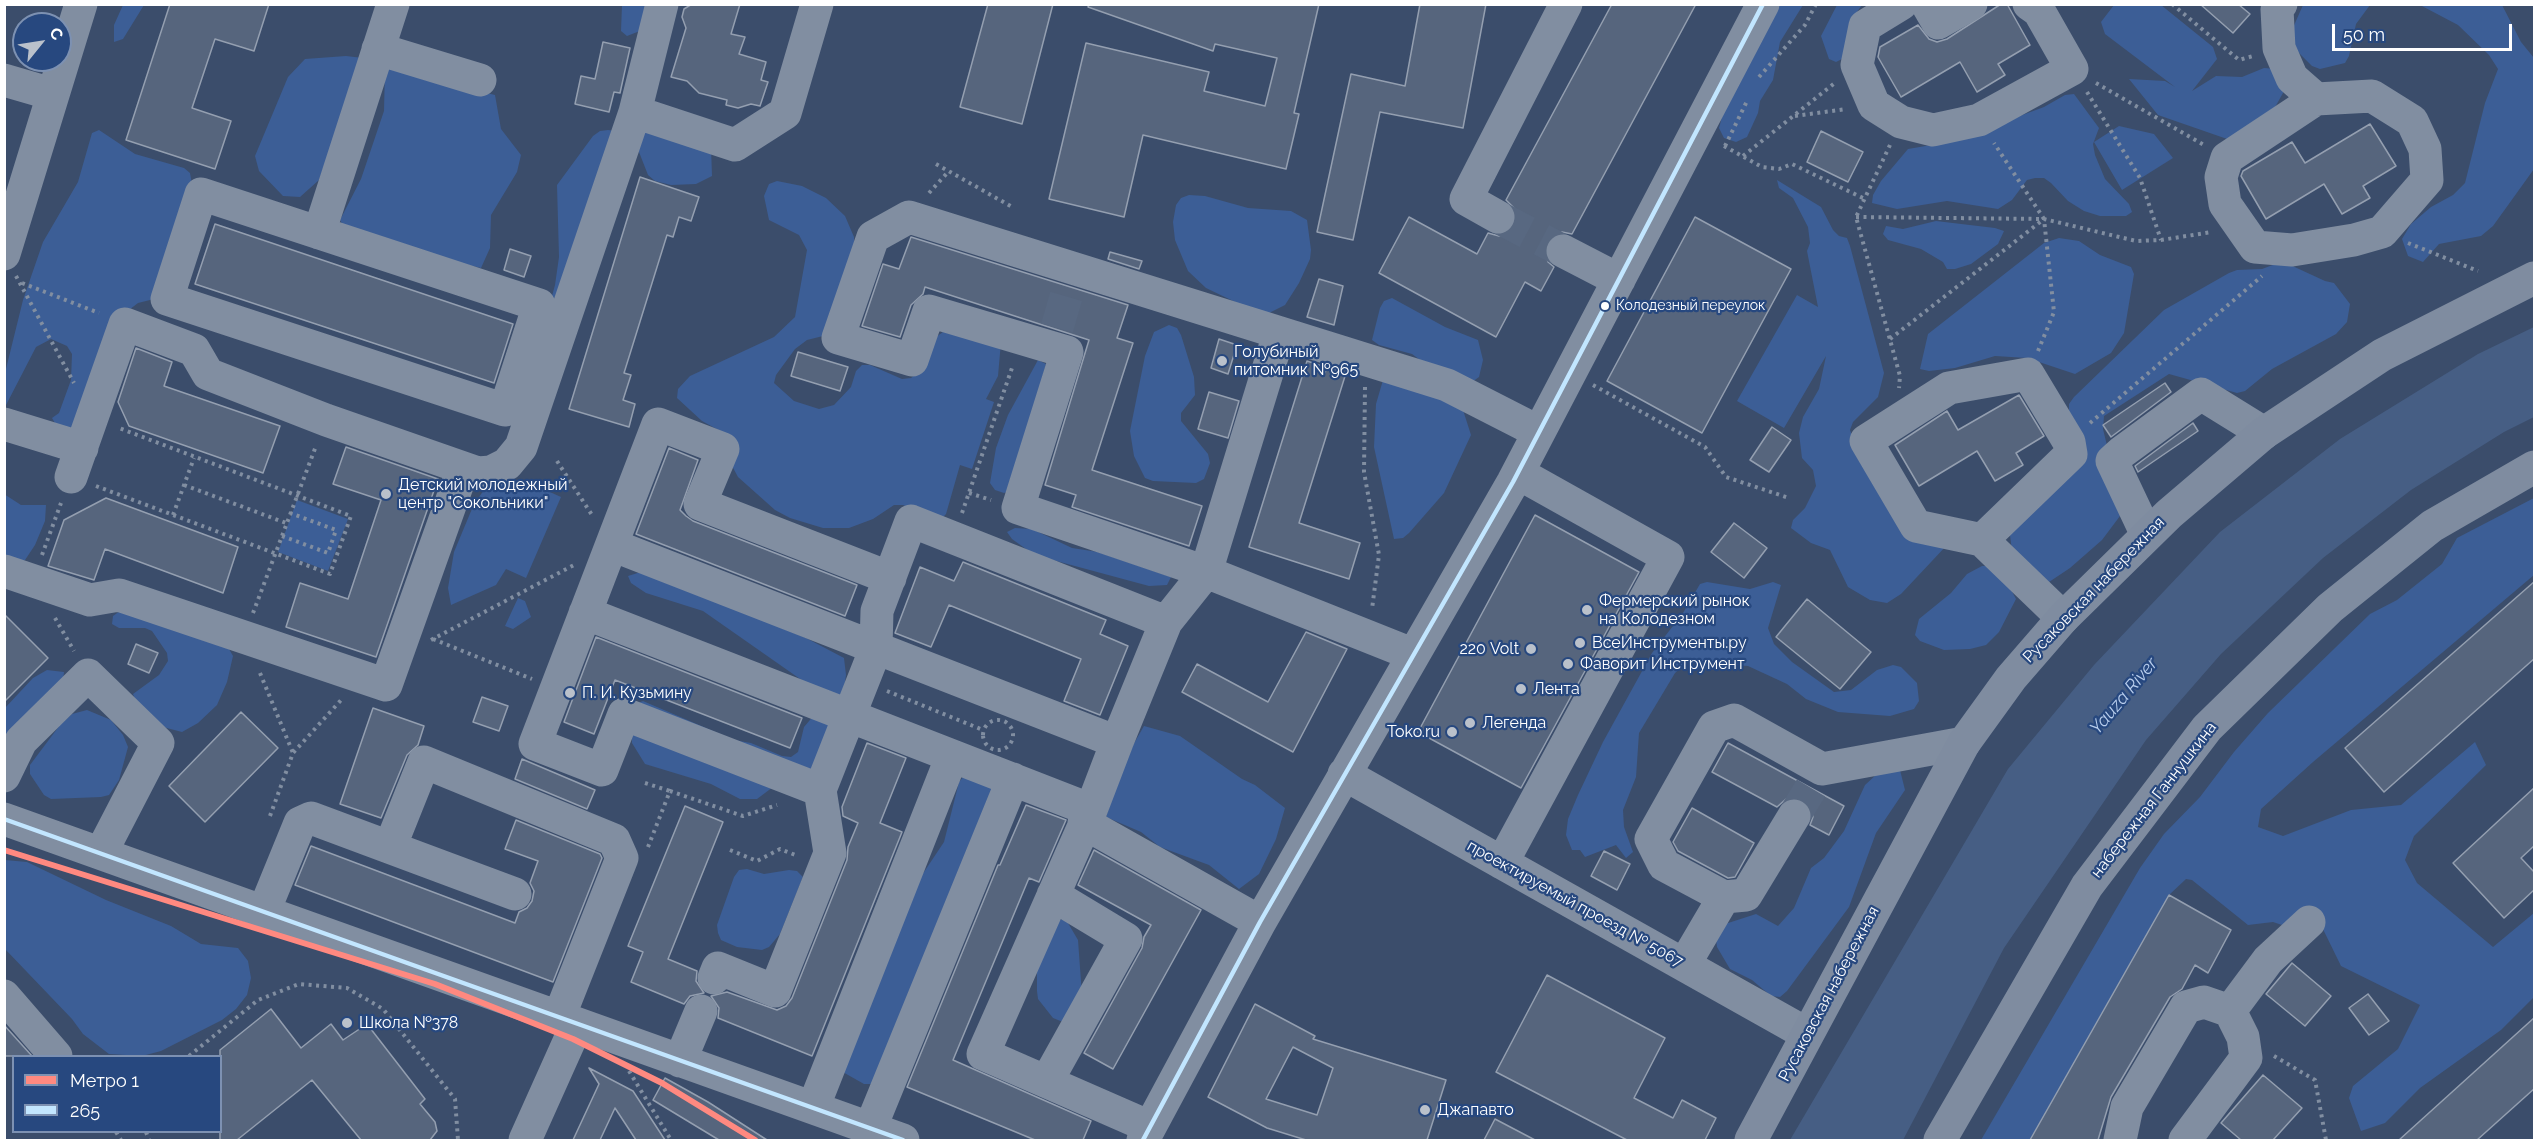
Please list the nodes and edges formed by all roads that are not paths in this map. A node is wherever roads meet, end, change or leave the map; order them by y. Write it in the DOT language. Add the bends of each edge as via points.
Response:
graph roads {
  1 [pos="81,4"];
  2 [pos="393,4"];
  3 [pos="662,4"];
  4 [pos="817,4"];
  5 [pos="1566,4"];
  6 [pos="1763,4"];
  7 [pos="1901,4"];
  8 [pos="1927,4"];
  9 [pos="1971,4"];
  10 [pos="2029,4"];
  11 [pos="2281,4"];
  12 [pos="378,49"];
  13 [pos="4,80"];
  14 [pos="480,80"];
  15 [pos="52,94"];
  16 [pos="2316,99"];
  17 [pos="635,112"];
  18 [pos="14,192"];
  19 [pos="1498,217"];
  20 [pos="319,233"];
  21 [pos="1563,251"];
  22 [pos="10,264"];
  23 [pos="2535,278"];
  24 [pos="1619,280"];
  25 [pos="1279,334"];
  26 [pos="4,424"];
  27 [pos="1539,432"];
  28 [pos="2264,433"];
  29 [pos="2535,467"];
  30 [pos="464,469"];
  31 [pos="1518,473"];
  32 [pos="2147,535"];
  33 [pos="1982,540"];
  34 [pos="612,545"];
  35 [pos="1206,572"];
  36 [pos="19,576"];
  37 [pos="890,578"];
  38 [pos="585,613"];
  39 [pos="2063,618"];
  40 [pos="1166,622"];
  41 [pos="876,648"];
  42 [pos="1412,654"];
  43 [pos="849,716"];
  44 [pos="1117,742"];
  45 [pos="1964,743"];
  46 [pos="952,756"];
  47 [pos="1344,774"];
  48 [pos="4,776"];
  49 [pos="1013,779"];
  50 [pos="820,790"];
  51 [pos="1794,816"];
  52 [pos="1088,817"];
  53 [pos="4,819"];
  54 [pos="390,847"];
  55 [pos="101,853"];
  56 [pos="1502,863"];
  57 [pos="515,894"];
  58 [pos="1053,895"];
  59 [pos="1724,897"];
  60 [pos="264,911"];
  61 [pos="1260,922"];
  62 [pos="2309,922"];
  63 [pos="1684,965"];
  64 [pos="714,978"];
  65 [pos="4,996"];
  66 [pos="701,1011"];
  67 [pos="568,1020"];
  68 [pos="2236,1024"];
  69 [pos="1807,1034"];
  70 [pos="55,1055"];
  71 [pos="680,1061"];
  72 [pos="1047,1081"];
  73 [pos="813,1108"];
  74 [pos="870,1129"];
  75 [pos="1146,1133"];
  76 [pos="525,1140"];
  77 [pos="903,1140"];
  78 [pos="1751,1140"];
  79 [pos="1940,1140"];
  80 [pos="2120,1140"];
  81 [pos="2185,1140"];
  1 -- 15 [label="street"];
  2 -- 12 [label="street"];
  3 -- 17 [label="street"];
  4 -- 17 [label="street" via="785,113 735,145"];
  5 -- 19 [label="street" via="1466,199"];
  6 -- 24 [label="street"];
  7 -- 10 [label="street" via="1865,26 1857,65 1887,113 1933,129 1979,120 2072,69 2039,10"];
  8 -- 9 [label="street" via="1938,23"];
  11 -- 16 [label="street" via="2277,9 2279,48 2292,78"];
  12 -- 14 [label="street"];
  12 -- 20 [label="street"];
  13 -- 15 [label="street"];
  15 -- 18 [label="street"];
  16 -- 16 [label="street" via="2227,158 2221,177 2225,204 2255,247 2292,250 2382,232 2427,180 2425,148 2412,121 2372,96"];
  17 -- 30 [label="street" via="521,447 507,464 491,472"];
  18 -- 22 [label="street"];
  20 -- 20 [label="street" via="539,305 505,410 168,299 201,194"];
  21 -- 24 [label="street"];
  23 -- 28 [label="main road, Русаковская набережная" via="2382,355"];
  24 -- 27 [label="street"];
  25 -- 27 [label="street" via="1447,385"];
  25 -- 35 [label="street"];
  25 -- 35 [label="street" via="1072,277 909,217 873,237 838,338 912,360 929,311 1054,338 1067,352 1018,508"];
  26 -- 30 [label="street" via="76,462 124,324 194,350 208,374"];
  27 -- 31 [label="street"];
  28 -- 32 [label="main road, Русаковская набережная"];
  28 -- 32 [label="street" via="2200,394 2122,452 2112,461"];
  29 -- 79 [label="main road, набережная Ганнушкина" via="2432,525 2330,608 2207,728 2087,886"];
  30 -- 36 [label="street" via="386,685 119,595 90,600"];
  31 -- 42 [label="street"];
  31 -- 56 [label="street" via="1668,557"];
  32 -- 39 [label="main road, Русаковская набережная"];
  33 -- 33 [label="street" via="1916,526 1866,441 1950,388 2028,374 2069,442 2071,454"];
  33 -- 39 [label="street"];
  34 -- 37 [label="street" via="658,424 723,449 700,504"];
  34 -- 38 [label="street"];
  34 -- 41 [label="street"];
  35 -- 40 [label="street"];
  35 -- 42 [label="street"];
  37 -- 40 [label="street" via="911,521"];
  37 -- 41 [label="street" via="877,611"];
  38 -- 43 [label="street"];
  38 -- 50 [label="street" via="535,744 602,770 624,714"];
  39 -- 45 [label="main road, Русаковская набережная" via="2011,678"];
  40 -- 44 [label="street"];
  41 -- 43 [label="street"];
  41 -- 44 [label="street"];
  42 -- 47 [label="street"];
  43 -- 46 [label="street"];
  43 -- 50 [label="street"];
  44 -- 52 [label="street"];
  45 -- 59 [label="street" via="1816,778 1734,720 1714,727 1651,839 1664,865"];
  45 -- 69 [label="main road, Русаковская набережная"];
  46 -- 49 [label="street"];
  46 -- 73 [label="street"];
  47 -- 56 [label="street, проектируемый проезд № 5067"];
  47 -- 61 [label="street"];
  48 -- 55 [label="street" via="21,741 88,675 158,743"];
  49 -- 52 [label="street"];
  49 -- 74 [label="street"];
  50 -- 64 [label="street" via="830,853 775,991 718,968"];
  51 -- 59 [label="street" via="1746,896"];
  52 -- 58 [label="street"];
  52 -- 61 [label="street"];
  53 -- 55 [label="street"];
  54 -- 57 [label="street"];
  54 -- 60 [label="street" via="311,818 305,820 300,823"];
  54 -- 67 [label="street" via="424,762 614,840 622,858"];
  55 -- 60 [label="street"];
  56 -- 63 [label="street, проектируемый проезд № 5067"];
  58 -- 72 [label="street" via="983,1054"];
  58 -- 72 [label="street" via="1126,939"];
  59 -- 63 [label="street"];
  60 -- 67 [label="street"];
  61 -- 75 [label="street"];
  62 -- 68 [label="street" via="2268,960"];
  63 -- 69 [label="street, проектируемый проезд № 5067"];
  65 -- 70 [label="street"];
  66 -- 71 [label="street"];
  67 -- 71 [label="street"];
  67 -- 76 [label="street"];
  68 -- 80 [label="street" via="2204,1002 2186,1007 2127,1107"];
  68 -- 81 [label="street" via="2246,1058"];
  69 -- 78 [label="main road, Русаковская набережная"];
  71 -- 73 [label="street"];
  72 -- 75 [label="street"];
  73 -- 74 [label="street"];
  74 -- 77 [label="street"];
}
